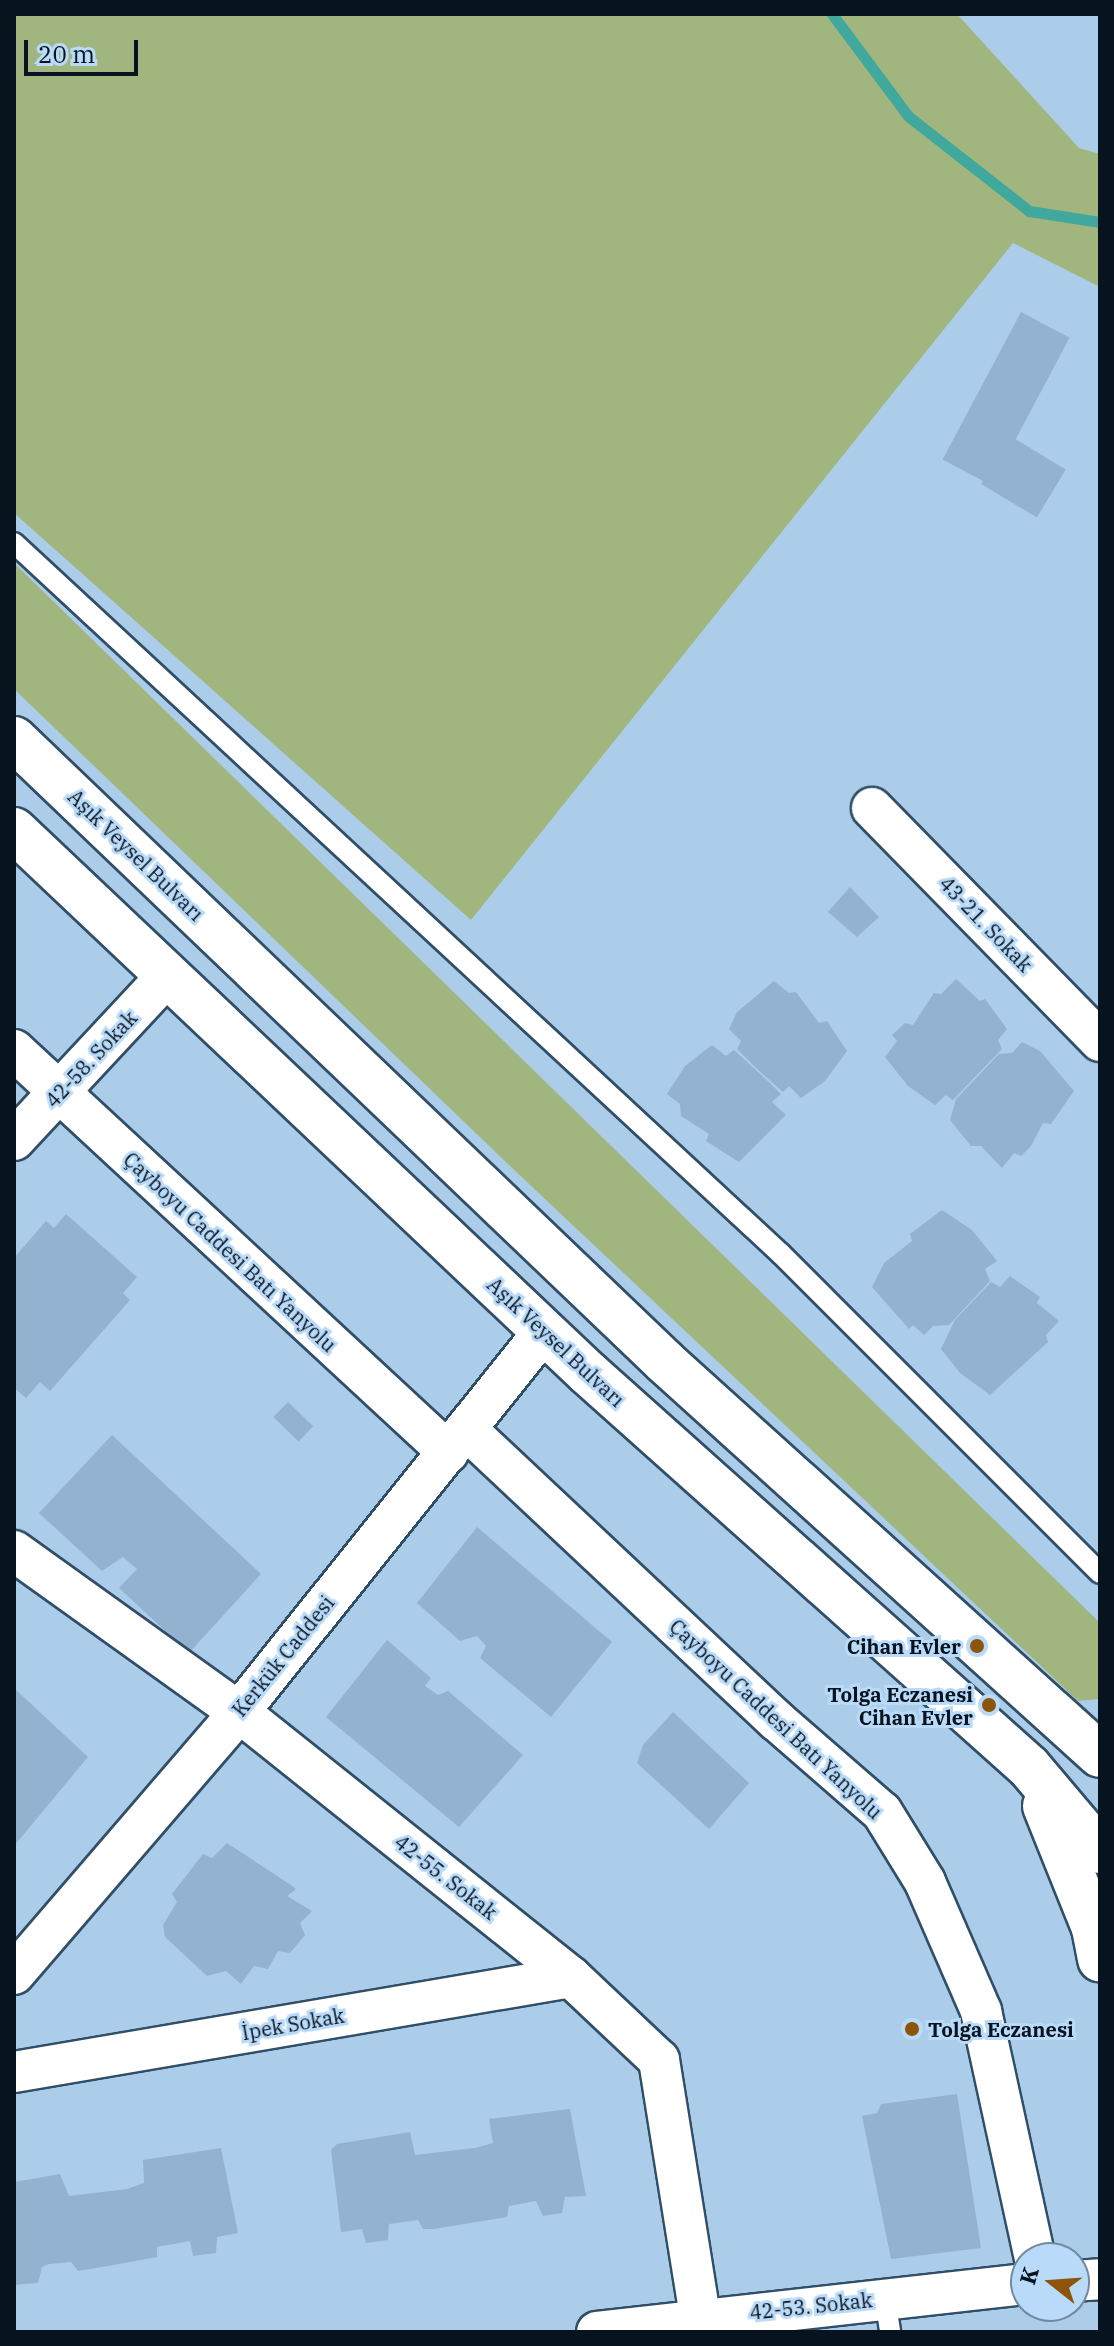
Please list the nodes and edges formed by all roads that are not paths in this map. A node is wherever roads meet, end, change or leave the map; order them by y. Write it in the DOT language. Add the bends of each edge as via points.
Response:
graph roads {
  1 [pos="14,543"];
  2 [pos="14,739"];
  3 [pos="872,808"];
  4 [pos="14,830"];
  5 [pos="166,977"];
  6 [pos="1100,1041"];
  7 [pos="14,1050"];
  8 [pos="59,1095"];
  9 [pos="14,1140"];
  10 [pos="544,1331"];
  11 [pos="457,1441"];
  12 [pos="14,1551"];
  13 [pos="1100,1573"];
  14 [pos="239,1712"];
  15 [pos="1096,1746"];
  16 [pos="1029,1767"];
  17 [pos="1100,1851"];
  18 [pos="1100,1959"];
  19 [pos="14,1974"];
  20 [pos="571,1977"];
  21 [pos="14,2072"];
  22 [pos="1032,2242"];
  23 [pos="1010,2288"];
  24 [pos="888,2315"];
  25 [pos="700,2317"];
  26 [pos="597,2332"];
  1 -- 13 [label="lane" via="781,1254"];
  2 -- 15 [label="street, Aşık Veysel Bulvarı" via="665,1362"];
  3 -- 6 [label="street, 43-21. Sokak"];
  4 -- 5 [label="street, Aşık Veysel Bulvarı"];
  5 -- 8 [label="street, 42-58. Sokak"];
  5 -- 10 [label="street, Aşık Veysel Bulvarı"];
  7 -- 8 [label="street, Çayboyu Caddesi Batı Yanyolu"];
  8 -- 9 [label="street, 42-58. Sokak"];
  8 -- 11 [label="street, Çayboyu Caddesi Batı Yanyolu"];
  10 -- 11 [label="street, Kerkük Caddesi"];
  10 -- 16 [label="street, Aşık Veysel Bulvarı"];
  11 -- 14 [label="street, Kerkük Caddesi"];
  11 -- 22 [label="street, Çayboyu Caddesi Batı Yanyolu" via="882,1812 925,1882 981,2011"];
  12 -- 14 [label="street, 42-55. Sokak"];
  14 -- 19 [label="street, Kerkük Caddesi"];
  14 -- 20 [label="street, 42-55. Sokak"];
  16 -- 17 [label="street, Aşık Veysel Bulvarı"];
  16 -- 18 [label="street" via="1094,1928"];
  20 -- 21 [label="street, İpek Sokak"];
  20 -- 25 [label="street, 42-55. Sokak" via="659,2060"];
  23 -- 24 [label="street, 42-53. Sokak"];
  24 -- 25 [label="street, 42-53. Sokak"];
  25 -- 26 [label="street, 42-53. Sokak"];
}
